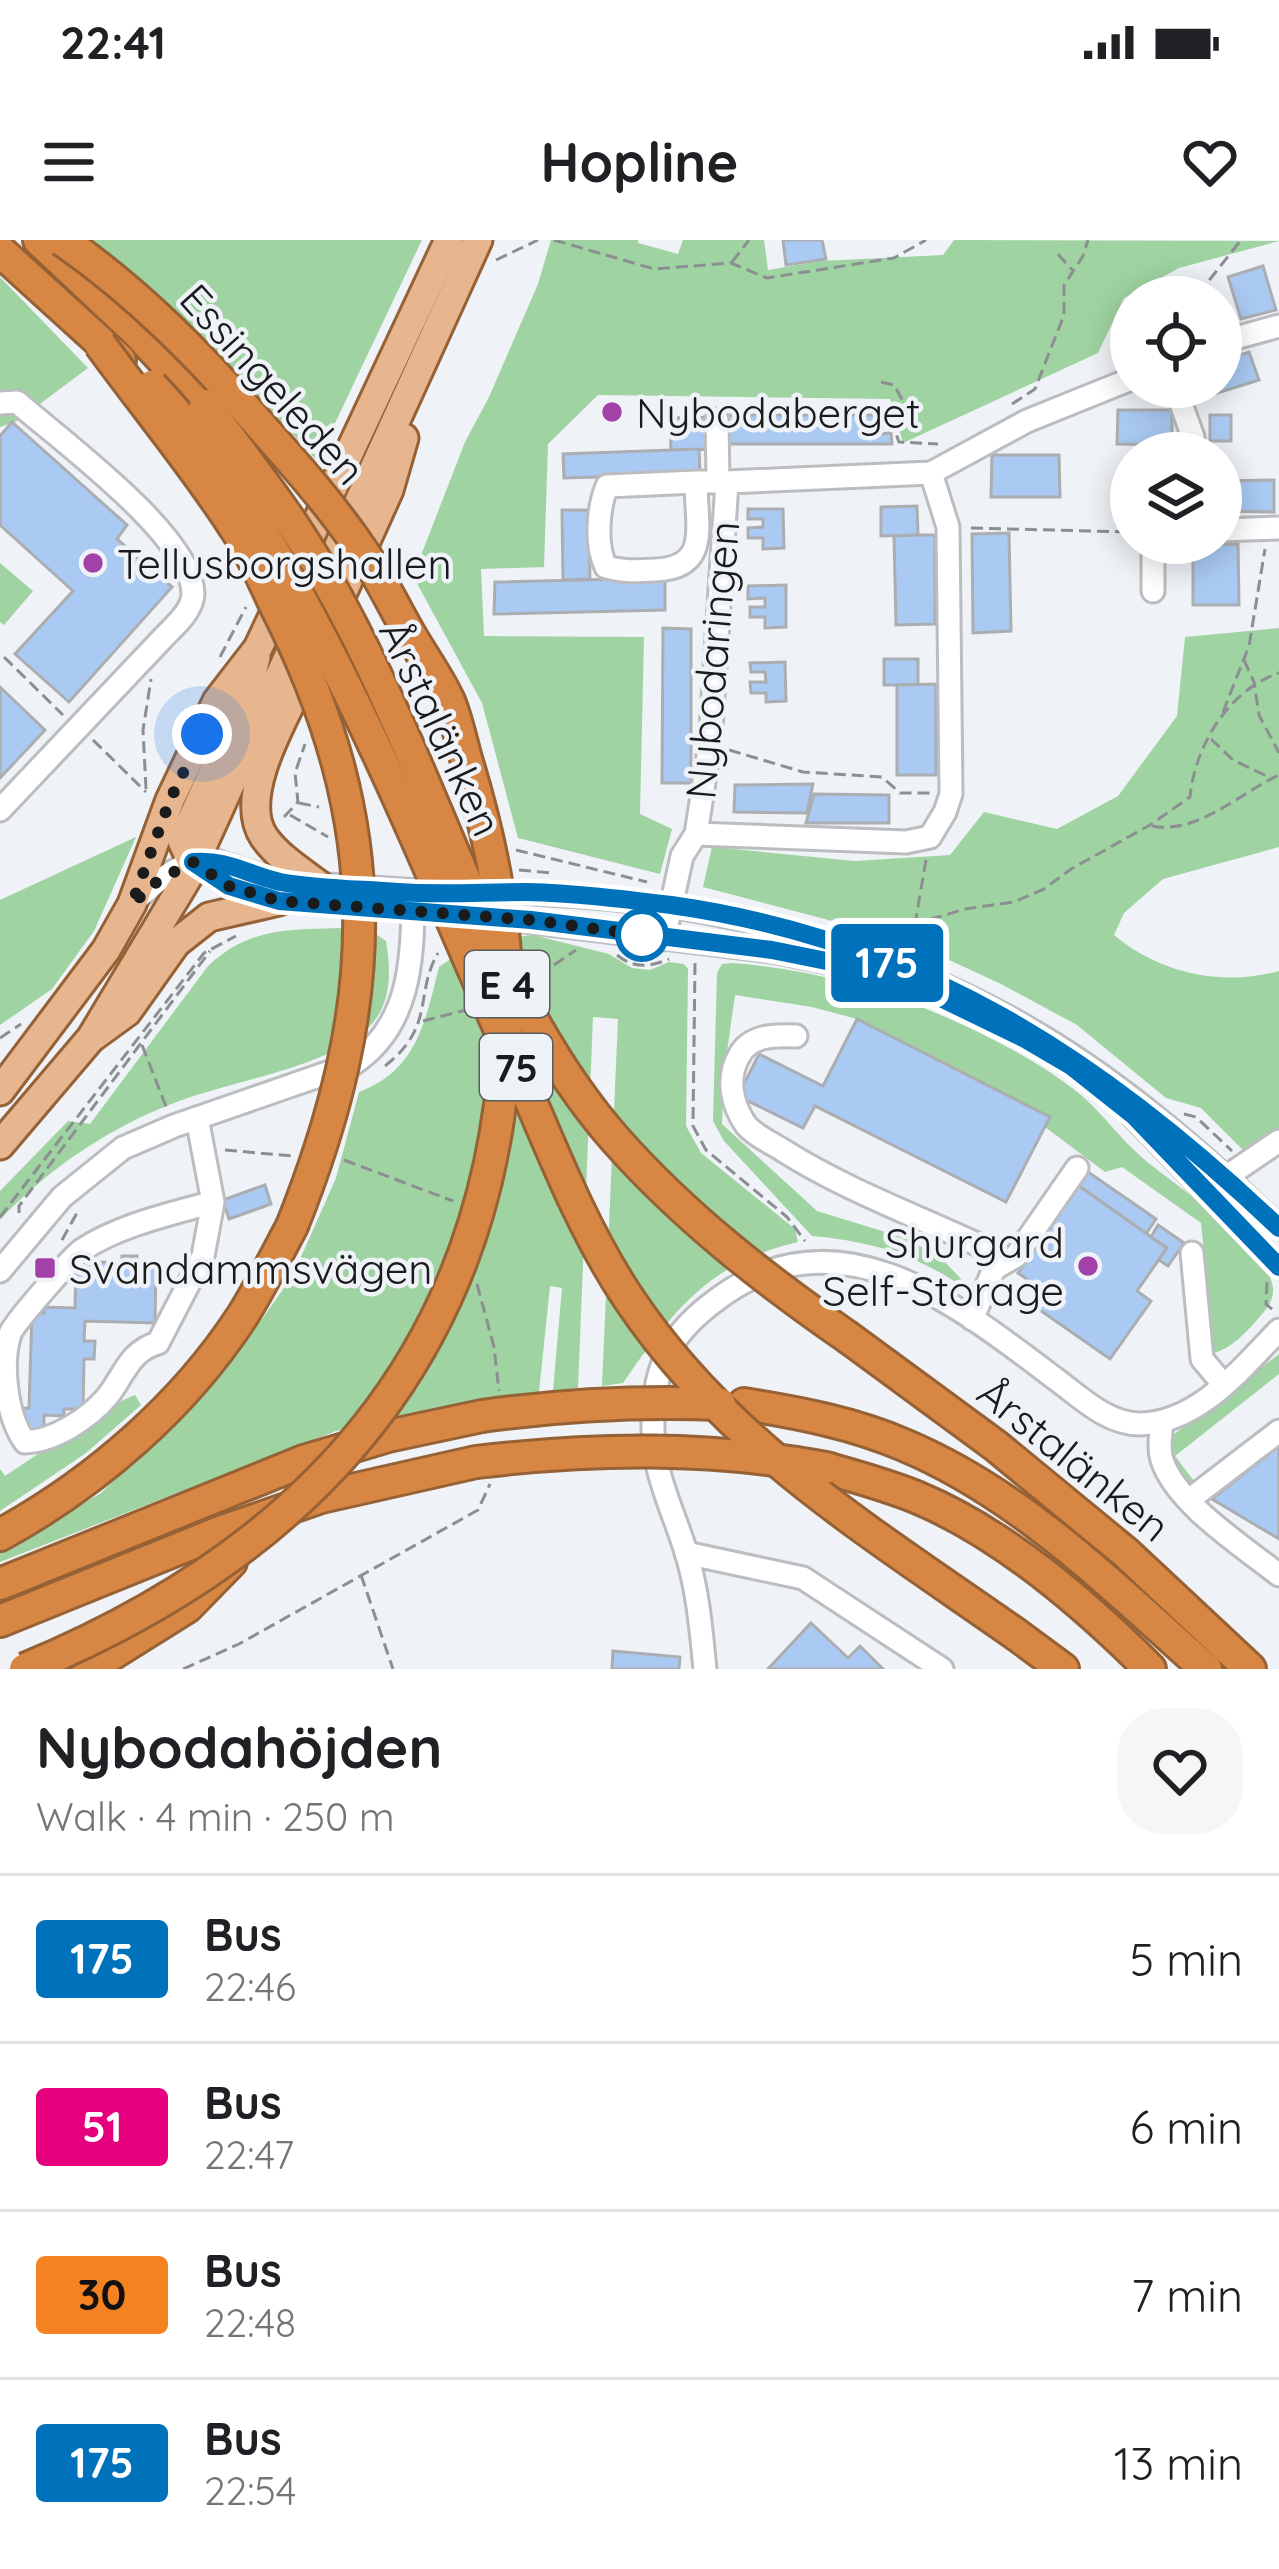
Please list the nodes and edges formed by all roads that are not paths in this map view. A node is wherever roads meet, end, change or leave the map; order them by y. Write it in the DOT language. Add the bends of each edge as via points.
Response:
graph roads {
  1 [pos="39,240"];
  2 [pos="62,240"];
  3 [pos="449,240"];
  4 [pos="0,251"];
  5 [pos="484,252"];
  6 [pos="434,330"];
  7 [pos="1278,332"];
  8 [pos="1242,338"];
  9 [pos="100,344"];
  10 [pos="1110,387"];
  11 [pos="0,403"];
  12 [pos="717,420"];
  13 [pos="931,473"];
  14 [pos="714,482"];
  15 [pos="1242,532"];
  16 [pos="1272,536"];
  17 [pos="1154,564"];
  18 [pos="1153,590"];
  19 [pos="258,648"];
  20 [pos="0,810"];
  21 [pos="696,834"];
  22 [pos="193,862"];
  23 [pos="322,887"];
  24 [pos="279,901"];
  25 [pos="412,902"];
  26 [pos="132,904"];
  27 [pos="670,905"];
  28 [pos="670,948"];
  29 [pos="77,992"];
  30 [pos="796,1036"];
  31 [pos="91,1038"];
  32 [pos="0,1055"];
  33 [pos="0,1091"];
  34 [pos="197,1118"];
  35 [pos="1279,1142"];
  36 [pos="0,1145"];
  37 [pos="1077,1168"];
  38 [pos="1226,1177"];
  39 [pos="213,1202"];
  40 [pos="1279,1228"];
  41 [pos="1192,1253"];
  42 [pos="1269,1268"];
  43 [pos="994,1269"];
  44 [pos="0,1271"];
  45 [pos="972,1319"];
  46 [pos="1279,1330"];
  47 [pos="1223,1384"];
  48 [pos="1162,1422"];
  49 [pos="1279,1431"];
  50 [pos="1189,1500"];
  51 [pos="0,1534"];
  52 [pos="686,1552"];
  53 [pos="238,1554"];
  54 [pos="1279,1575"];
  55 [pos="0,1584"];
  56 [pos="0,1622"];
  57 [pos="25,1669"];
  58 [pos="88,1669"];
  59 [pos="705,1669"];
  60 [pos="942,1669"];
  61 [pos="1063,1669"];
  62 [pos="1150,1669"];
  63 [pos="1206,1669"];
  64 [pos="1250,1669"];
  1 -- 64 [label="highway, Årstalänken / 75, bridge" via="205,406 292,523 404,736 546,1042 614,1137 714,1239 996,1446"];
  2 -- 53 [label="highway, Essingeleden / E 4, bridge" via="161,316 324,497 364,554 449,701 505,924 503,1096 486,1191 438,1318 358,1438"];
  3 -- 19 [label="main road"];
  4 -- 9 [label="highway"];
  5 -- 6 [label="main road"];
  6 -- 22 [label="main road"];
  6 -- 23 [label="main road" via="389,490 253,796 261,833"];
  7 -- 8 [label="street"];
  9 -- 51 [label="highway, bridge" via="237,530 300,655 346,794 358,873 354,1022 292,1226 242,1316 184,1392 77,1487"];
  9 -- 61 [label="highway, Årstalänken / 75, bridge" via="191,427 268,536 375,743 554,1155 629,1299 701,1391 789,1474"];
  10 -- 13 [label="street, Nybodaringen"];
  11 -- 20 [label="street" via="16,402 161,527 193,596"];
  12 -- 14 [label="street"];
  13 -- 14 [label="street, Nybodaringen"];
  13 -- 21 [label="street" via="948,527 951,794 930,837"];
  14 -- 14 [label="street, Nybodaringen" via="607,486 600,502 606,567 689,564 696,520"];
  14 -- 21 [label="street, Nybodaringen" via="710,744"];
  15 -- 16 [label="street"];
  17 -- 18 [label="street"];
  19 -- 22 [label="main road" via="246,700 182,842"];
  19 -- 26 [label="main road" via="217,701"];
  21 -- 27 [label="street, Nybodaringen"];
  22 -- 23 [label="street"];
  22 -- 24 [label="street" via="229,886"];
  22 -- 26 [label="street"];
  22 -- 31 [label="main road"];
  23 -- 25 [label="street"];
  24 -- 25 [label="street"];
  24 -- 31 [label="main road" via="208,917 176,943 127,1012"];
  25 -- 27 [label="street" via="532,892"];
  25 -- 28 [label="street"];
  25 -- 34 [label="street" via="405,993 372,1052"];
  26 -- 29 [label="main road"];
  27 -- 28 [label="street, Nybodaringen"];
  27 -- 38 [label="street" via="812,936 934,980 1119,1089"];
  28 -- 42 [label="street" via="772,950 871,970 1025,1039 1134,1116"];
  29 -- 32 [label="main road" via="26,1045"];
  29 -- 33 [label="main road"];
  30 -- 43 [label="street" via="771,1035 738,1057 734,1104 749,1129 816,1171 983,1247"];
  31 -- 36 [label="main road"];
  34 -- 39 [label="street"];
  34 -- 44 [label="street" via="123,1148 92,1172"];
  35 -- 38 [label="street"];
  37 -- 43 [label="street" via="1016,1256"];
  38 -- 40 [label="street"];
  39 -- 39 [label="street" via="203,1256 158,1343 144,1347 106,1397 53,1437 26,1442 16,1429 5,1359 10,1330 81,1251"];
  41 -- 47 [label="street" via="1202,1359"];
  43 -- 45 [label="street"];
  45 -- 48 [label="street" via="1103,1414"];
  45 -- 52 [label="street" via="888,1273 844,1261 774,1268 698,1313 670,1342 652,1422 656,1468"];
  46 -- 47 [label="street"];
  47 -- 48 [label="street" via="1189,1413"];
  48 -- 50 [label="street" via="1160,1455"];
  49 -- 50 [label="street"];
  50 -- 54 [label="street"];
  52 -- 59 [label="street"];
  52 -- 60 [label="street" via="803,1579"];
  53 -- 57 [label="highway, Essingeleden / E 4, bridge" via="147,1611"];
  53 -- 58 [label="highway, bridge" via="187,1606"];
  55 -- 63 [label="highway, bridge" via="304,1461 388,1436 550,1407 744,1405 853,1427 966,1478 1024,1513"];
  56 -- 62 [label="highway, bridge" via="321,1496 476,1462 687,1450 826,1468 917,1498 1040,1573"];
}
